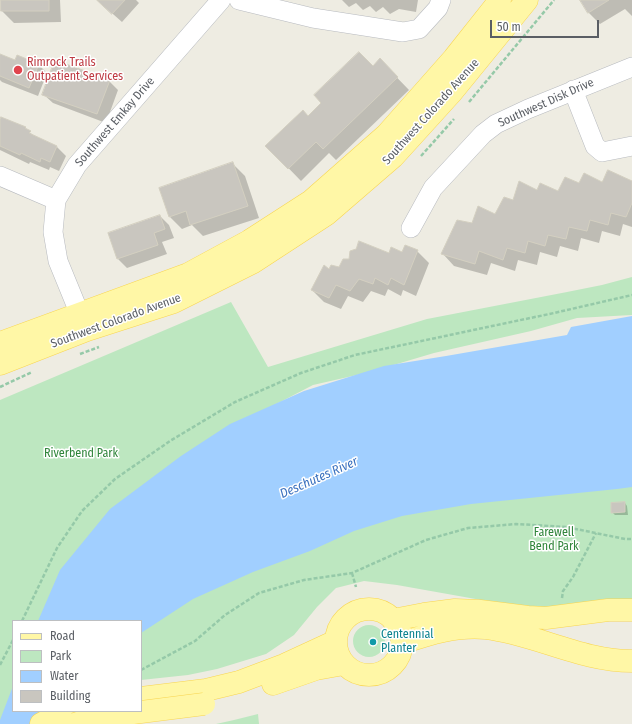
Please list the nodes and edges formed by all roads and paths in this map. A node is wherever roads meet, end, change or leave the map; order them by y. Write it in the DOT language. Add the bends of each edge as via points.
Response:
graph roads {
  1 [pos="221,0"];
  2 [pos="239,0"];
  3 [pos="441,0"];
  4 [pos="500,0"];
  5 [pos="527,0"];
  6 [pos="632,66"];
  7 [pos="573,90"];
  8 [pos="632,146"];
  9 [pos="0,176"];
  10 [pos="56,200"];
  11 [pos="412,228"];
  12 [pos="632,295"];
  13 [pos="83,322"];
  14 [pos="0,343"];
  15 [pos="0,364"];
  16 [pos="596,533"];
  17 [pos="632,539"];
  18 [pos="352,573"];
  19 [pos="356,587"];
  20 [pos="561,601"];
  21 [pos="632,610"];
  22 [pos="22,620"];
  23 [pos="393,620"];
  24 [pos="336,641"];
  25 [pos="12,642"];
  26 [pos="402,644"];
  27 [pos="632,661"];
  28 [pos="344,664"];
  29 [pos="0,665"];
  30 [pos="142,669"];
  31 [pos="205,697"];
  32 [pos="142,698"];
  33 [pos="142,710"];
  34 [pos="72,712"];
  35 [pos="130,712"];
  36 [pos="41,724"];
  37 [pos="75,724"];
  1 -- 10 [label="street, Southwest Emkay Drive" via="77,165"];
  2 -- 3 [label="street" via="313,18 403,32 418,29 438,8"];
  4 -- 13 [label="main road, Southwest Colorado Avenue" via="454,58 386,135 311,201 249,241 188,274"];
  5 -- 13 [label="main road, Southwest Colorado Avenue" via="452,92 393,157 327,214 252,263 174,302"];
  6 -- 7 [label="street, Southwest Disk Drive"];
  7 -- 8 [label="street" via="594,146 602,152"];
  7 -- 11 [label="street, Southwest Disk Drive" via="496,124 483,134 433,188"];
  9 -- 10 [label="street"];
  10 -- 13 [label="street, Southwest Emkay Drive" via="52,232 58,261"];
  12 -- 22 [label="path" via="355,355 301,373 235,402 170,441 115,479 82,512 57,548"];
  13 -- 14 [label="main road, Southwest Colorado Avenue"];
  13 -- 15 [label="main road, Southwest Colorado Avenue"];
  16 -- 17 [label="path"];
  16 -- 18 [label="path" via="566,527 524,525 468,528 426,540"];
  16 -- 20 [label="path" via="563,591"];
  18 -- 19 [label="path"];
  18 -- 30 [label="path" via="304,580 259,593 225,615 195,641"];
  21 -- 23 [label="main road" via="608,610 546,618 455,610"];
  23 -- 24 [label="main road" via="385,613 374,610 352,614 338,631"];
  23 -- 26 [label="main road" via="401,635"];
  24 -- 28 [label="main road" via="338,654"];
  24 -- 31 [label="main road"];
  25 -- 29 [label="path"];
  26 -- 27 [label="main road" via="442,631 485,628 508,632 585,655"];
  26 -- 28 [label="main road" via="394,664 375,675 364,675"];
  28 -- 31 [label="main road" via="316,669 229,699"];
  31 -- 32 [label="main road"];
  31 -- 33 [label="main road, bridge"];
  34 -- 36 [label="main road"];
  35 -- 37 [label="main road, bridge"];
}
